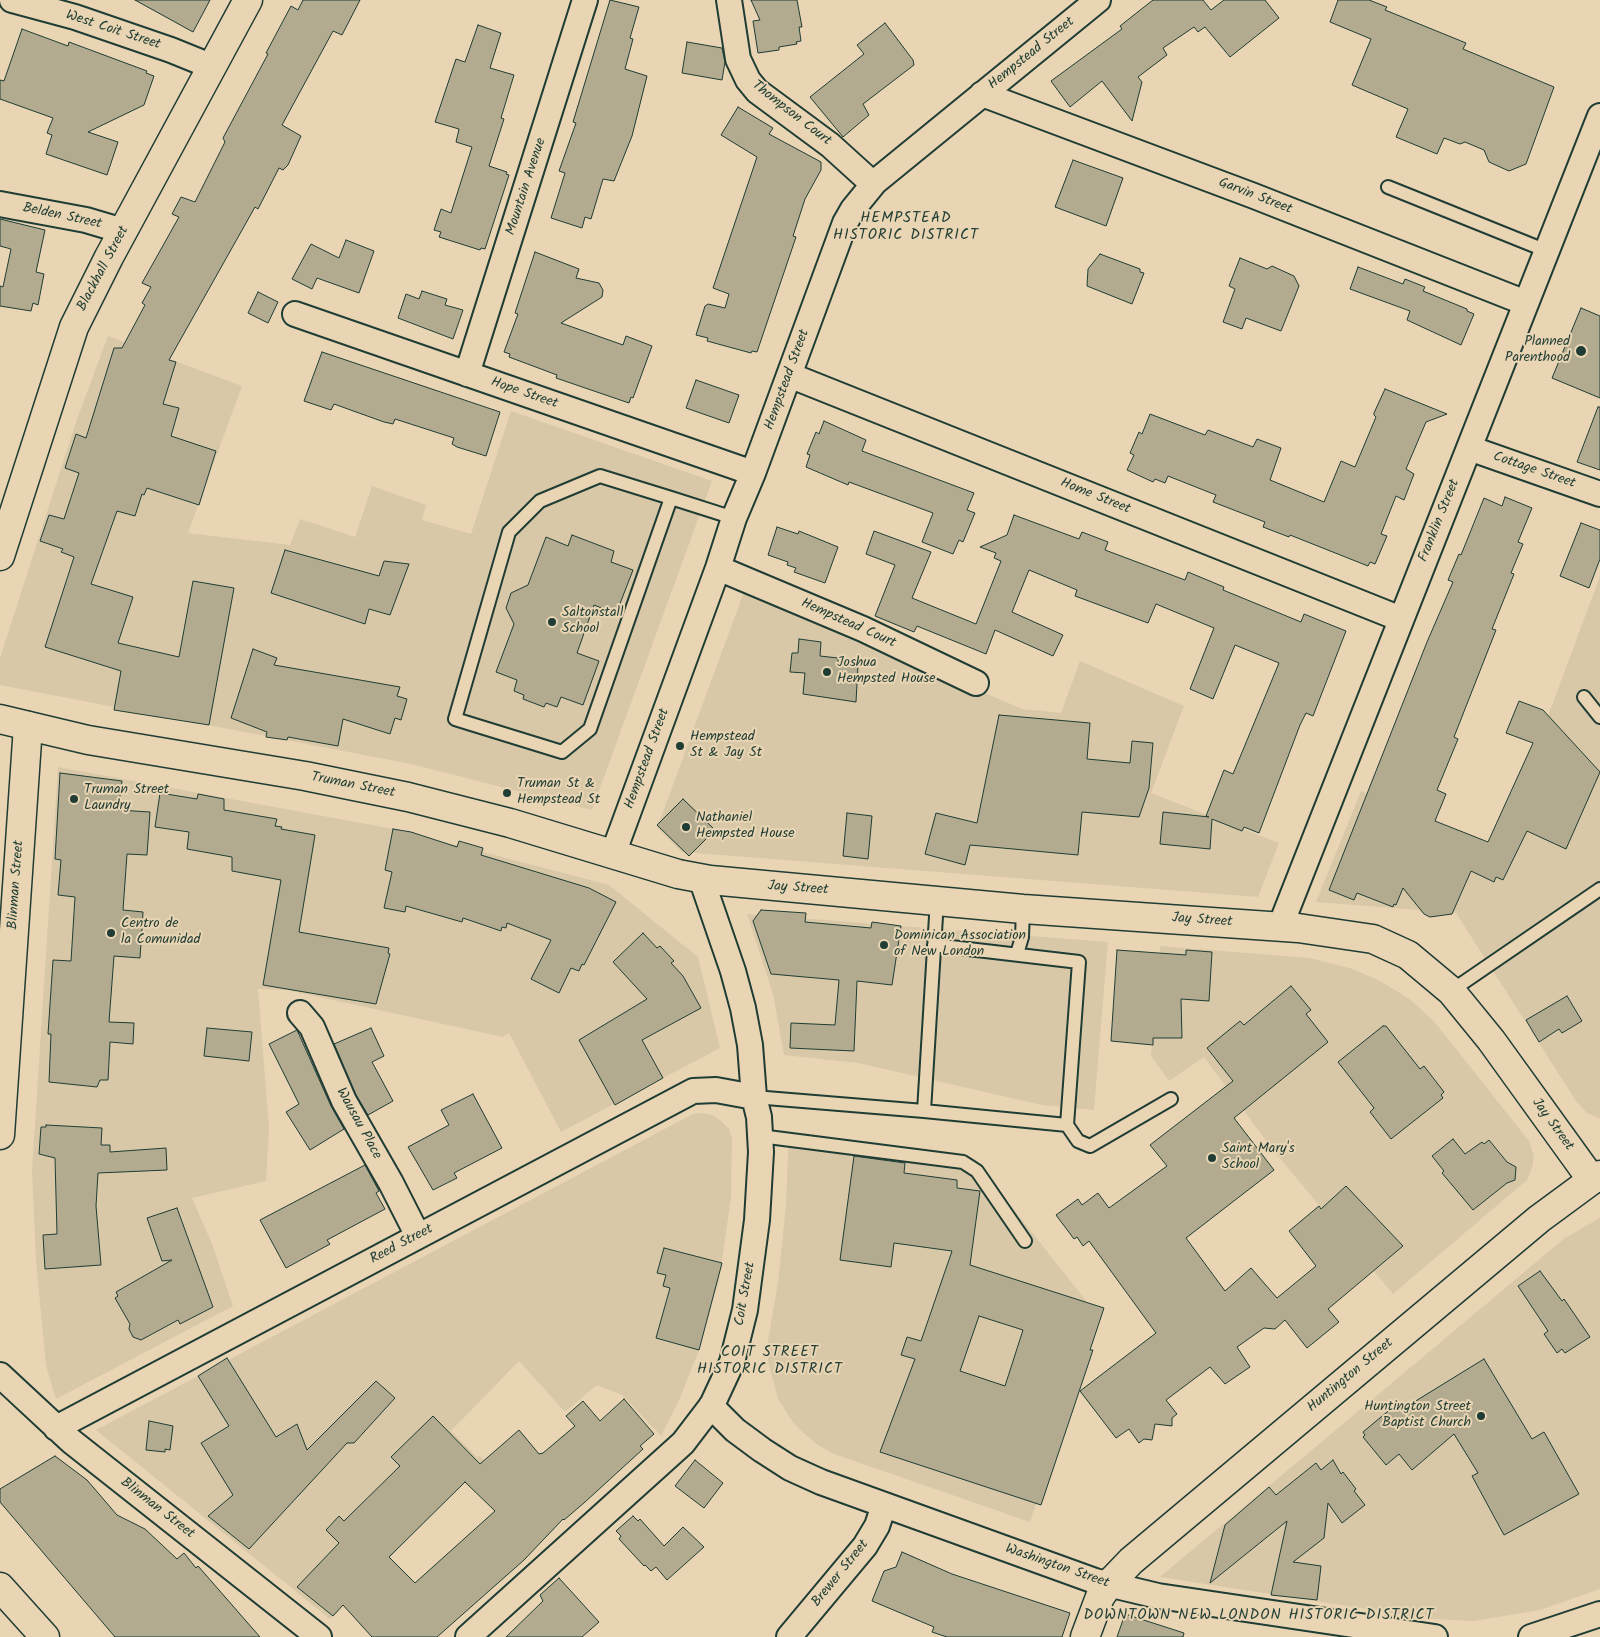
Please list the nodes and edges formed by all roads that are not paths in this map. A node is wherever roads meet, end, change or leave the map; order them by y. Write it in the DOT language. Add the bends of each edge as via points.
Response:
graph roads {
  1 [pos="12,0"];
  2 [pos="248,0"];
  3 [pos="585,0"];
  4 [pos="729,0"];
  5 [pos="1098,0"];
  6 [pos="213,67"];
  7 [pos="982,94"];
  8 [pos="1600,116"];
  9 [pos="873,184"];
  10 [pos="1388,187"];
  11 [pos="0,204"];
  12 [pos="123,231"];
  13 [pos="1547,251"];
  14 [pos="1526,304"];
  15 [pos="295,314"];
  16 [pos="467,374"];
  17 [pos="789,376"];
  18 [pos="1469,448"];
  19 [pos="753,473"];
  20 [pos="1600,494"];
  21 [pos="671,498"];
  22 [pos="734,518"];
  23 [pos="0,556"];
  24 [pos="718,568"];
  25 [pos="1402,619"];
  26 [pos="976,683"];
  27 [pos="1584,697"];
  28 [pos="1600,717"];
  29 [pos="0,718"];
  30 [pos="28,726"];
  31 [pos="613,854"];
  32 [pos="701,878"];
  33 [pos="1600,889"];
  34 [pos="937,900"];
  35 [pos="1023,909"];
  36 [pos="1280,927"];
  37 [pos="934,945"];
  38 [pos="1017,954"];
  39 [pos="1451,991"];
  40 [pos="300,1013"];
  41 [pos="754,1097"];
  42 [pos="1171,1099"];
  43 [pos="924,1111"];
  44 [pos="1067,1125"];
  45 [pos="0,1135"];
  46 [pos="760,1136"];
  47 [pos="1596,1178"];
  48 [pos="418,1236"];
  49 [pos="1025,1241"];
  50 [pos="0,1375"];
  51 [pos="711,1406"];
  52 [pos="56,1428"];
  53 [pos="884,1505"];
  54 [pos="1108,1585"];
  55 [pos="0,1587"];
  56 [pos="1600,1614"];
  57 [pos="1343,1630"];
  58 [pos="44,1637"];
  59 [pos="319,1637"];
  60 [pos="468,1637"];
  61 [pos="789,1637"];
  62 [pos="1085,1637"];
  63 [pos="1435,1637"];
  64 [pos="1531,1637"];
  1 -- 6 [label="street, West Coit Street" via="75,17"];
  2 -- 6 [label="main road, Blackhall Street"];
  3 -- 16 [label="street, Mountain Avenue"];
  4 -- 9 [label="street, Thompson Court" via="738,59 748,80 757,91 830,145"];
  5 -- 7 [label="street, Hempstead Street"];
  6 -- 12 [label="main road, Blackhall Street"];
  7 -- 9 [label="street, Hempstead Street"];
  7 -- 14 [label="street, Garvin Street" via="1254,196"];
  8 -- 13 [label="street, Franklin Street"];
  9 -- 17 [label="street, Hempstead Street" via="846,223"];
  10 -- 13 [label="lane"];
  11 -- 12 [label="street, Belden Street" via="86,220"];
  12 -- 23 [label="main road, Blackhall Street" via="74,327"];
  13 -- 14 [label="street, Franklin Street"];
  14 -- 18 [label="street, Franklin Street"];
  15 -- 16 [label="street, Hope Street"];
  16 -- 19 [label="street, Hope Street"];
  17 -- 19 [label="street, Hempstead Street"];
  17 -- 25 [label="street, Home Street"];
  18 -- 20 [label="street, Cottage Street"];
  18 -- 25 [label="street, Franklin Street"];
  19 -- 22 [label="street, Hempstead Street"];
  21 -- 21 [label="lane" via="600,476 540,501 509,532 455,719 562,752 590,729"];
  21 -- 22 [label="lane"];
  22 -- 24 [label="street, Hempstead Street"];
  24 -- 26 [label="street, Hempstead Court" via="863,629"];
  24 -- 31 [label="street, Hempstead Street"];
  25 -- 36 [label="street, Franklin Street"];
  27 -- 28 [label="lane"];
  29 -- 30 [label="main road, Truman Street"];
  30 -- 31 [label="main road, Truman Street" via="88,740 305,776 408,797"];
  30 -- 45 [label="main road, Blinman Street"];
  31 -- 32 [label="main road, Truman Street"];
  32 -- 34 [label="main road, Jay Street" via="743,885"];
  32 -- 41 [label="street, Coit Street" via="743,1008"];
  33 -- 39 [label="lane"];
  34 -- 35 [label="main road, Jay Street"];
  34 -- 37 [label="lane"];
  35 -- 36 [label="main road, Jay Street"];
  35 -- 38 [label="lane" via="1022,938"];
  36 -- 39 [label="main road, Jay Street" via="1357,935 1389,944 1426,967"];
  37 -- 38 [label="lane"];
  37 -- 43 [label="lane"];
  38 -- 44 [label="lane" via="1079,962"];
  39 -- 47 [label="main road, Jay Street"];
  40 -- 48 [label="street, Wausau Place" via="312,1027 344,1101"];
  41 -- 43 [label="lane"];
  41 -- 46 [label="street, Coit Street"];
  41 -- 48 [label="street, Reed Street" via="716,1090 693,1091"];
  42 -- 44 [label="lane" via="1090,1146 1078,1141"];
  43 -- 44 [label="lane"];
  46 -- 49 [label="lane" via="963,1162 977,1171"];
  46 -- 51 [label="street, Coit Street" via="757,1220 744,1310 732,1362"];
  47 -- 54 [label="main road, Huntington Street" via="1544,1215 1427,1312 1131,1561"];
  48 -- 52 [label="street, Reed Street"];
  50 -- 52 [label="street, Blinman Street"];
  51 -- 53 [label="street, Washington Street" via="735,1430 790,1468"];
  51 -- 60 [label="street, Coit Street" via="699,1425 666,1459"];
  52 -- 59 [label="street, Blinman Street"];
  53 -- 54 [label="street, Washington Street"];
  53 -- 61 [label="street, Brewer Street" via="865,1546"];
  54 -- 57 [label="street, Washington Street"];
  54 -- 62 [label="main road, Huntington Street" via="1093,1611"];
  55 -- 58 [label="main road"];
  56 -- 64 [label="street"];
  57 -- 63 [label="street, Washington Street"];
}
